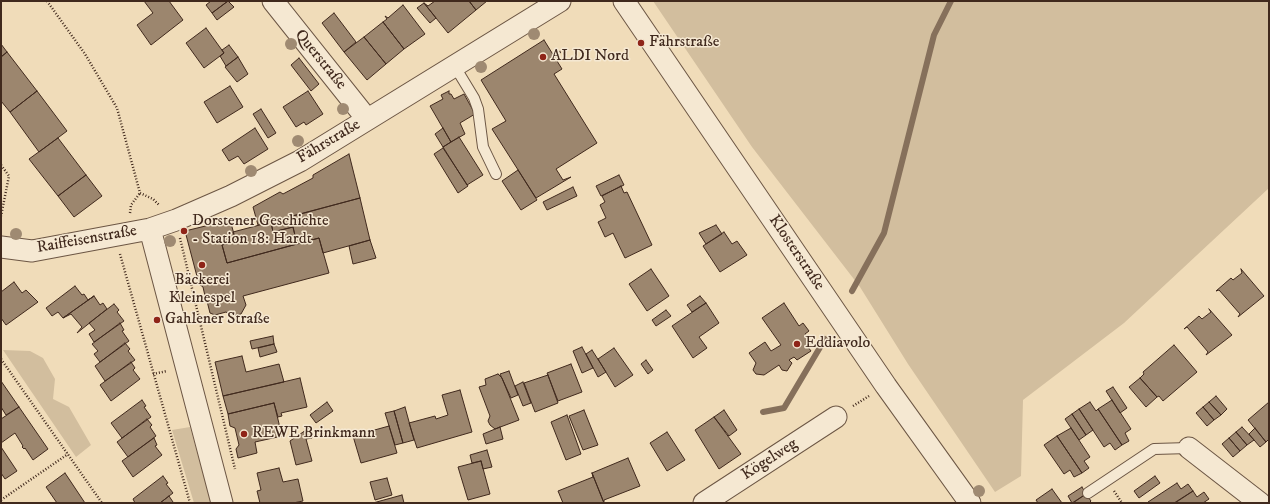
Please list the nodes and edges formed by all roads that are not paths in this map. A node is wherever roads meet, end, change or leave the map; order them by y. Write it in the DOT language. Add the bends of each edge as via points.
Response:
graph roads {
  1 [pos="273,1"];
  2 [pos="560,1"];
  3 [pos="624,1"];
  4 [pos="454,65"];
  5 [pos="367,119"];
  6 [pos="496,174"];
  7 [pos="150,229"];
  8 [pos="1,247"];
  9 [pos="836,417"];
  10 [pos="1189,448"];
  11 [pos="1088,493"];
  12 [pos="222,503"];
  13 [pos="704,503"];
  14 [pos="970,503"];
  15 [pos="1260,503"];
  1 -- 5 [label="street, Querstraße"];
  2 -- 4 [label="street, Fährstraße"];
  3 -- 14 [label="street, Klosterstraße" via="886,386"];
  4 -- 5 [label="street, Fährstraße"];
  4 -- 6 [label="lane" via="478,108 483,147"];
  5 -- 7 [label="street, Fährstraße" via="293,164 231,196"];
  7 -- 8 [label="street, Raiffeisenstraße" via="32,251"];
  7 -- 12 [label="street"];
  9 -- 13 [label="street, Kögelweg"];
  10 -- 11 [label="lane" via="1154,449"];
  10 -- 15 [label="street"];
}
